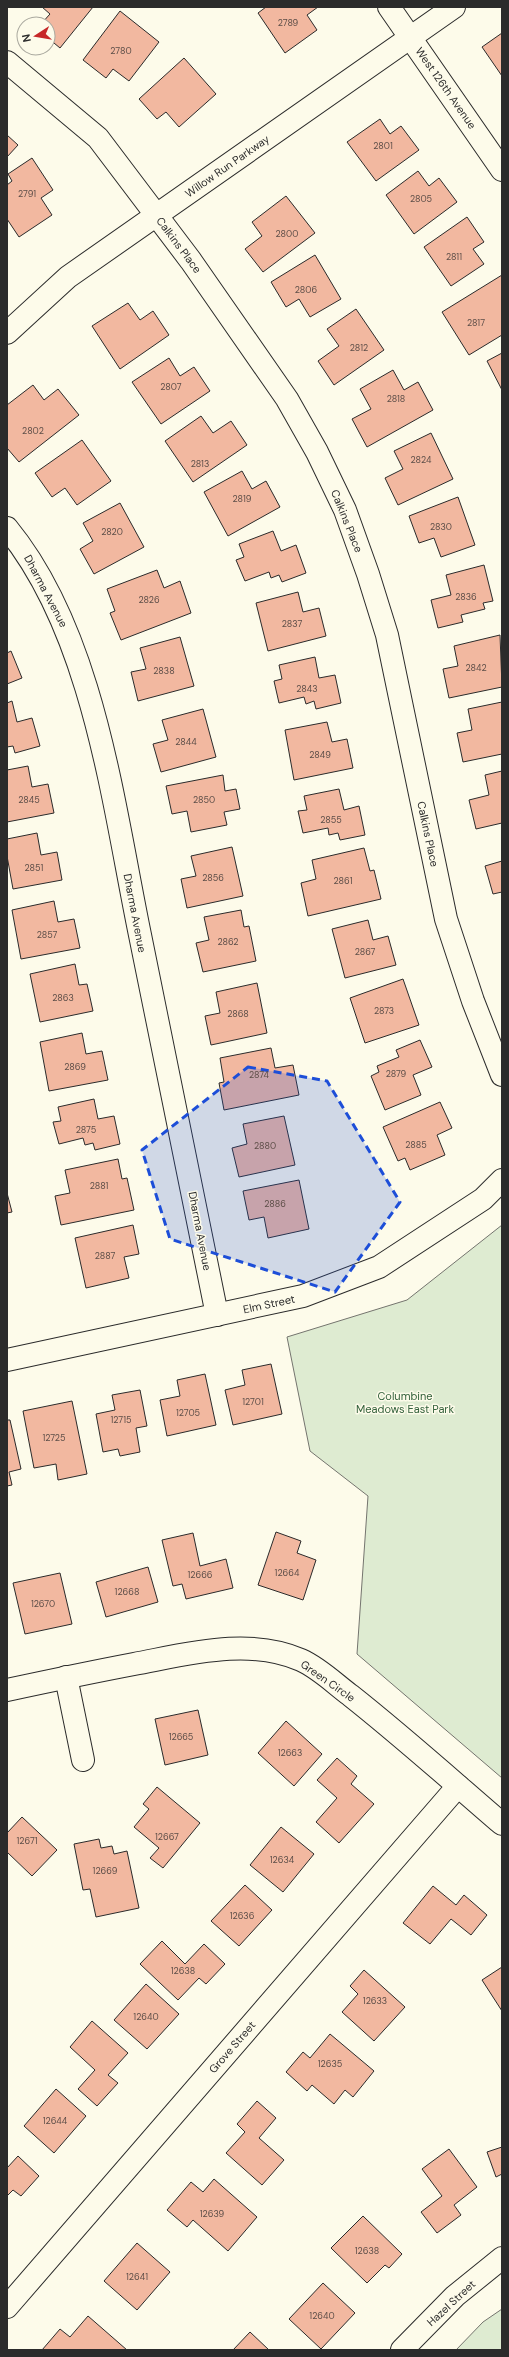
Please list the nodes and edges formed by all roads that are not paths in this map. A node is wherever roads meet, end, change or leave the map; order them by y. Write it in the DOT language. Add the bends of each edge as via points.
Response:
graph roads {
  1 [pos="389,7"];
  2 [pos="454,7"];
  3 [pos="410,37"];
  4 [pos="7,62"];
  5 [pos="502,170"];
  6 [pos="156,215"];
  7 [pos="7,333"];
  8 [pos="7,528"];
  9 [pos="502,1075"];
  10 [pos="502,1180"];
  11 [pos="217,1315"];
  12 [pos="7,1360"];
  13 [pos="66,1677"];
  14 [pos="7,1690"];
  15 [pos="84,1760"];
  16 [pos="458,1786"];
  17 [pos="502,1824"];
  18 [pos="502,2258"];
  19 [pos="7,2307"];
  20 [pos="402,2350"];
  1 -- 3 [label="street, West 126th Avenue"];
  2 -- 3 [label="street, Willow Run Parkway"];
  3 -- 5 [label="street, West 126th Avenue"];
  3 -- 6 [label="street, Willow Run Parkway"];
  4 -- 6 [label="street, Calkins Place" via="98,138"];
  6 -- 7 [label="street, Willow Run Parkway" via="68,277"];
  6 -- 9 [label="street, Calkins Place" via="287,399 317,452 344,510 387,635 446,919 473,1001"];
  8 -- 11 [label="street, Dharma Avenue" via="22,546 64,621 98,725"];
  10 -- 11 [label="street, Elm Street" via="483,1199 379,1267 303,1296"];
  11 -- 12 [label="street, Elm Street"];
  13 -- 14 [label="street, Green Circle"];
  13 -- 15 [label="street"];
  13 -- 16 [label="street, Green Circle" via="198,1652 269,1650 301,1660 315,1668"];
  16 -- 17 [label="street, Green Circle"];
  16 -- 19 [label="street, Grove Street"];
  18 -- 20 [label="street, Hazel Street" via="455,2296"];
}
